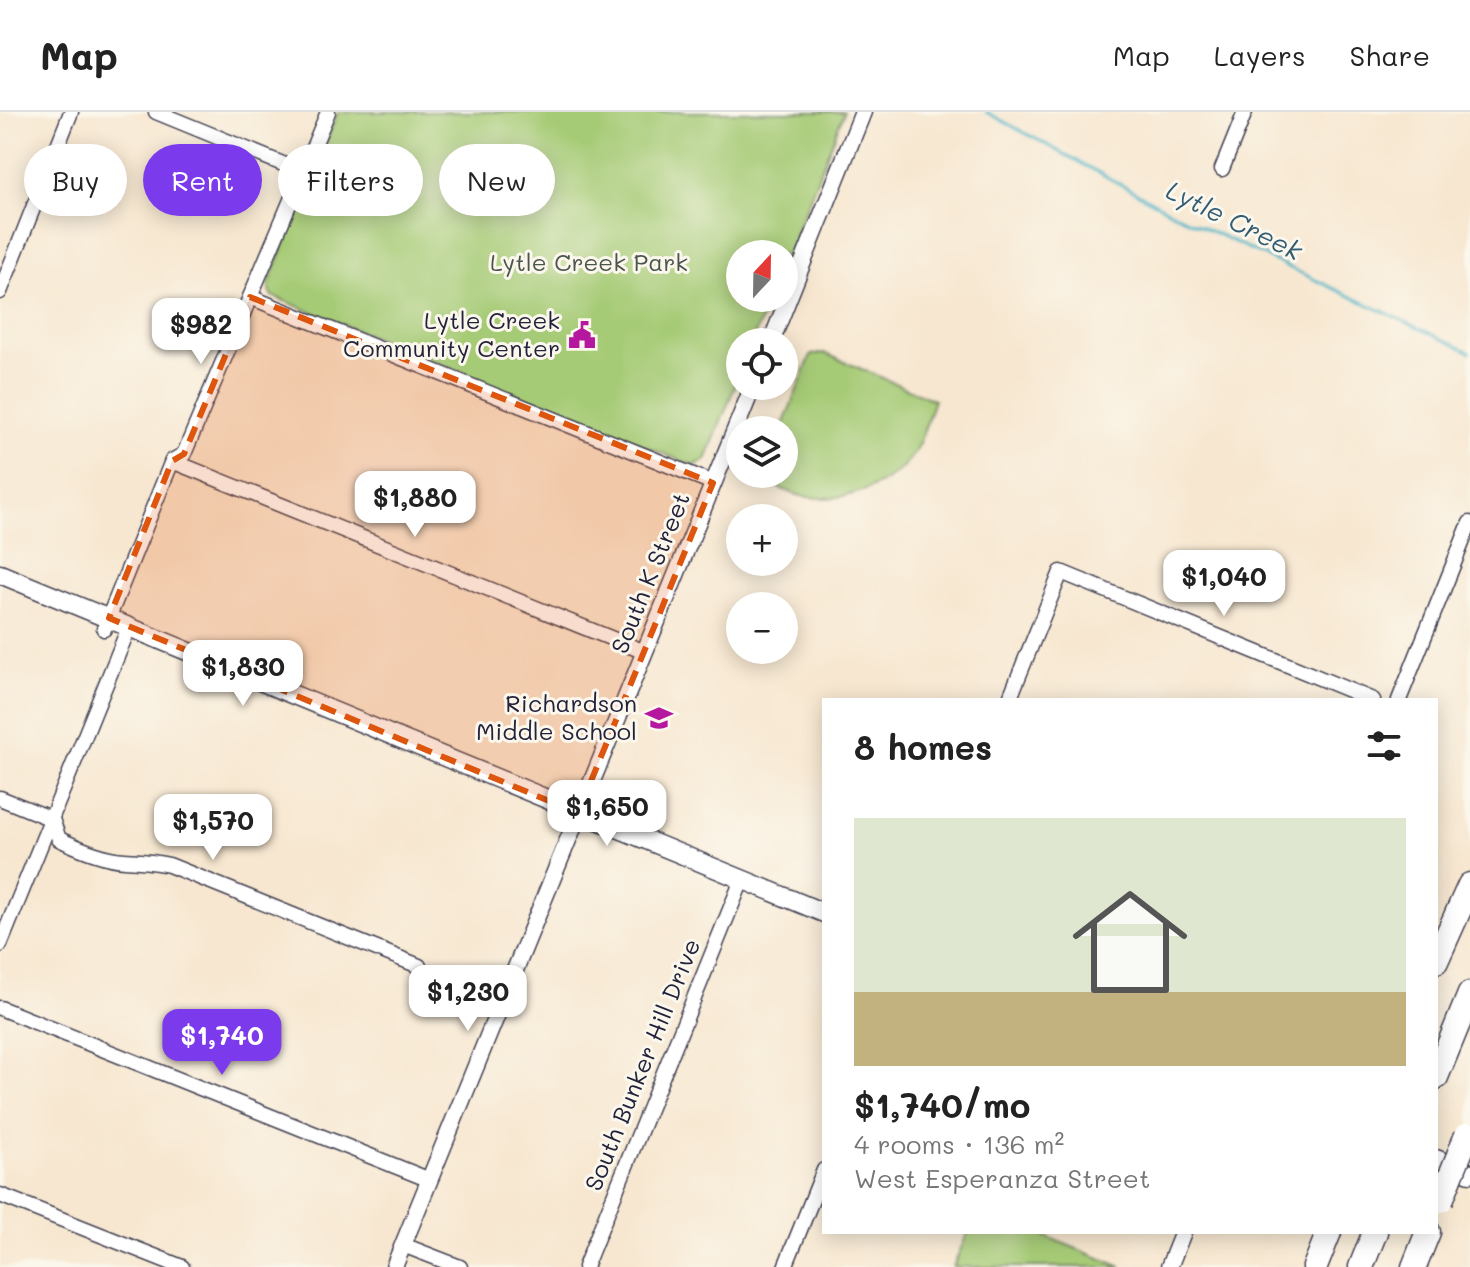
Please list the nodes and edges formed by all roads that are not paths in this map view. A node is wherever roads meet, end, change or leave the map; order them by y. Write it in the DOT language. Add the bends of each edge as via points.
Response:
graph roads {
  1 [pos="71,112"];
  2 [pos="156,112"];
  3 [pos="328,112"];
  4 [pos="863,112"];
  5 [pos="1245,112"];
  6 [pos="229,142"];
  7 [pos="313,144"];
  8 [pos="278,162"];
  9 [pos="1222,169"];
  10 [pos="282,216"];
  11 [pos="0,292"];
  12 [pos="250,297"];
  13 [pos="777,328"];
  14 [pos="747,400"];
  15 [pos="172,461"];
  16 [pos="713,483"];
  17 [pos="1470,523"];
  18 [pos="0,574"];
  19 [pos="0,587"];
  20 [pos="106,623"];
  21 [pos="125,637"];
  22 [pos="645,652"];
  23 [pos="1010,698"];
  24 [pos="1368,698"];
  25 [pos="1400,698"];
  26 [pos="493,779"];
  27 [pos="0,798"];
  28 [pos="578,813"];
  29 [pos="52,819"];
  30 [pos="742,880"];
  31 [pos="1470,885"];
  32 [pos="822,912"];
  33 [pos="0,945"];
  34 [pos="1438,957"];
  35 [pos="419,966"];
  36 [pos="1470,994"];
  37 [pos="0,1008"];
  38 [pos="1438,1072"];
  39 [pos="1468,1131"];
  40 [pos="1438,1160"];
  41 [pos="1470,1173"];
  42 [pos="822,1175"];
  43 [pos="430,1180"];
  44 [pos="0,1195"];
  45 [pos="1438,1206"];
  46 [pos="1182,1234"];
  47 [pos="1328,1234"];
  48 [pos="1374,1234"];
  49 [pos="1427,1234"];
  50 [pos="403,1245"];
  51 [pos="182,1267"];
  52 [pos="394,1267"];
  53 [pos="460,1267"];
  54 [pos="585,1267"];
  55 [pos="785,1267"];
  56 [pos="1169,1267"];
  57 [pos="1315,1267"];
  58 [pos="1361,1267"];
  59 [pos="1414,1267"];
  1 -- 11 [label="street"];
  2 -- 6 [label="street"];
  3 -- 7 [label="street"];
  4 -- 13 [label="street"];
  5 -- 9 [label="street"];
  6 -- 8 [label="street"];
  10 -- 12 [label="street"];
  12 -- 15 [label="street" via="184,454"];
  12 -- 16 [label="street"];
  14 -- 16 [label="street, South K Street"];
  15 -- 20 [label="street"];
  15 -- 22 [label="street"];
  16 -- 22 [label="street, South K Street"];
  17 -- 25 [label="street"];
  18 -- 20 [label="main road"];
  19 -- 20 [label="main road"];
  20 -- 21 [label="main road"];
  20 -- 26 [label="main road" via="480,769"];
  21 -- 26 [label="main road" via="477,780"];
  21 -- 29 [label="street"];
  22 -- 28 [label="street, South K Street"];
  23 -- 24 [label="street" via="1061,572"];
  26 -- 28 [label="main road"];
  27 -- 29 [label="street"];
  28 -- 30 [label="main road"];
  28 -- 43 [label="street, South K Street"];
  29 -- 33 [label="street"];
  29 -- 35 [label="street" via="59,839 77,847 123,861 147,859 169,865"];
  30 -- 32 [label="main road"];
  30 -- 54 [label="street, South Bunker Hill Drive"];
  31 -- 34 [label="highway"];
  36 -- 38 [label="highway"];
  37 -- 43 [label="street"];
  39 -- 45 [label="highway, bridge"];
  40 -- 41 [label="main road"];
  42 -- 55 [label="street"];
  43 -- 50 [label="street, South K Street"];
  44 -- 51 [label="street"];
  46 -- 56 [label="street"];
  47 -- 57 [label="highway"];
  48 -- 58 [label="highway"];
  49 -- 59 [label="highway"];
  50 -- 52 [label="street, South K Street"];
  50 -- 53 [label="street"];
}
